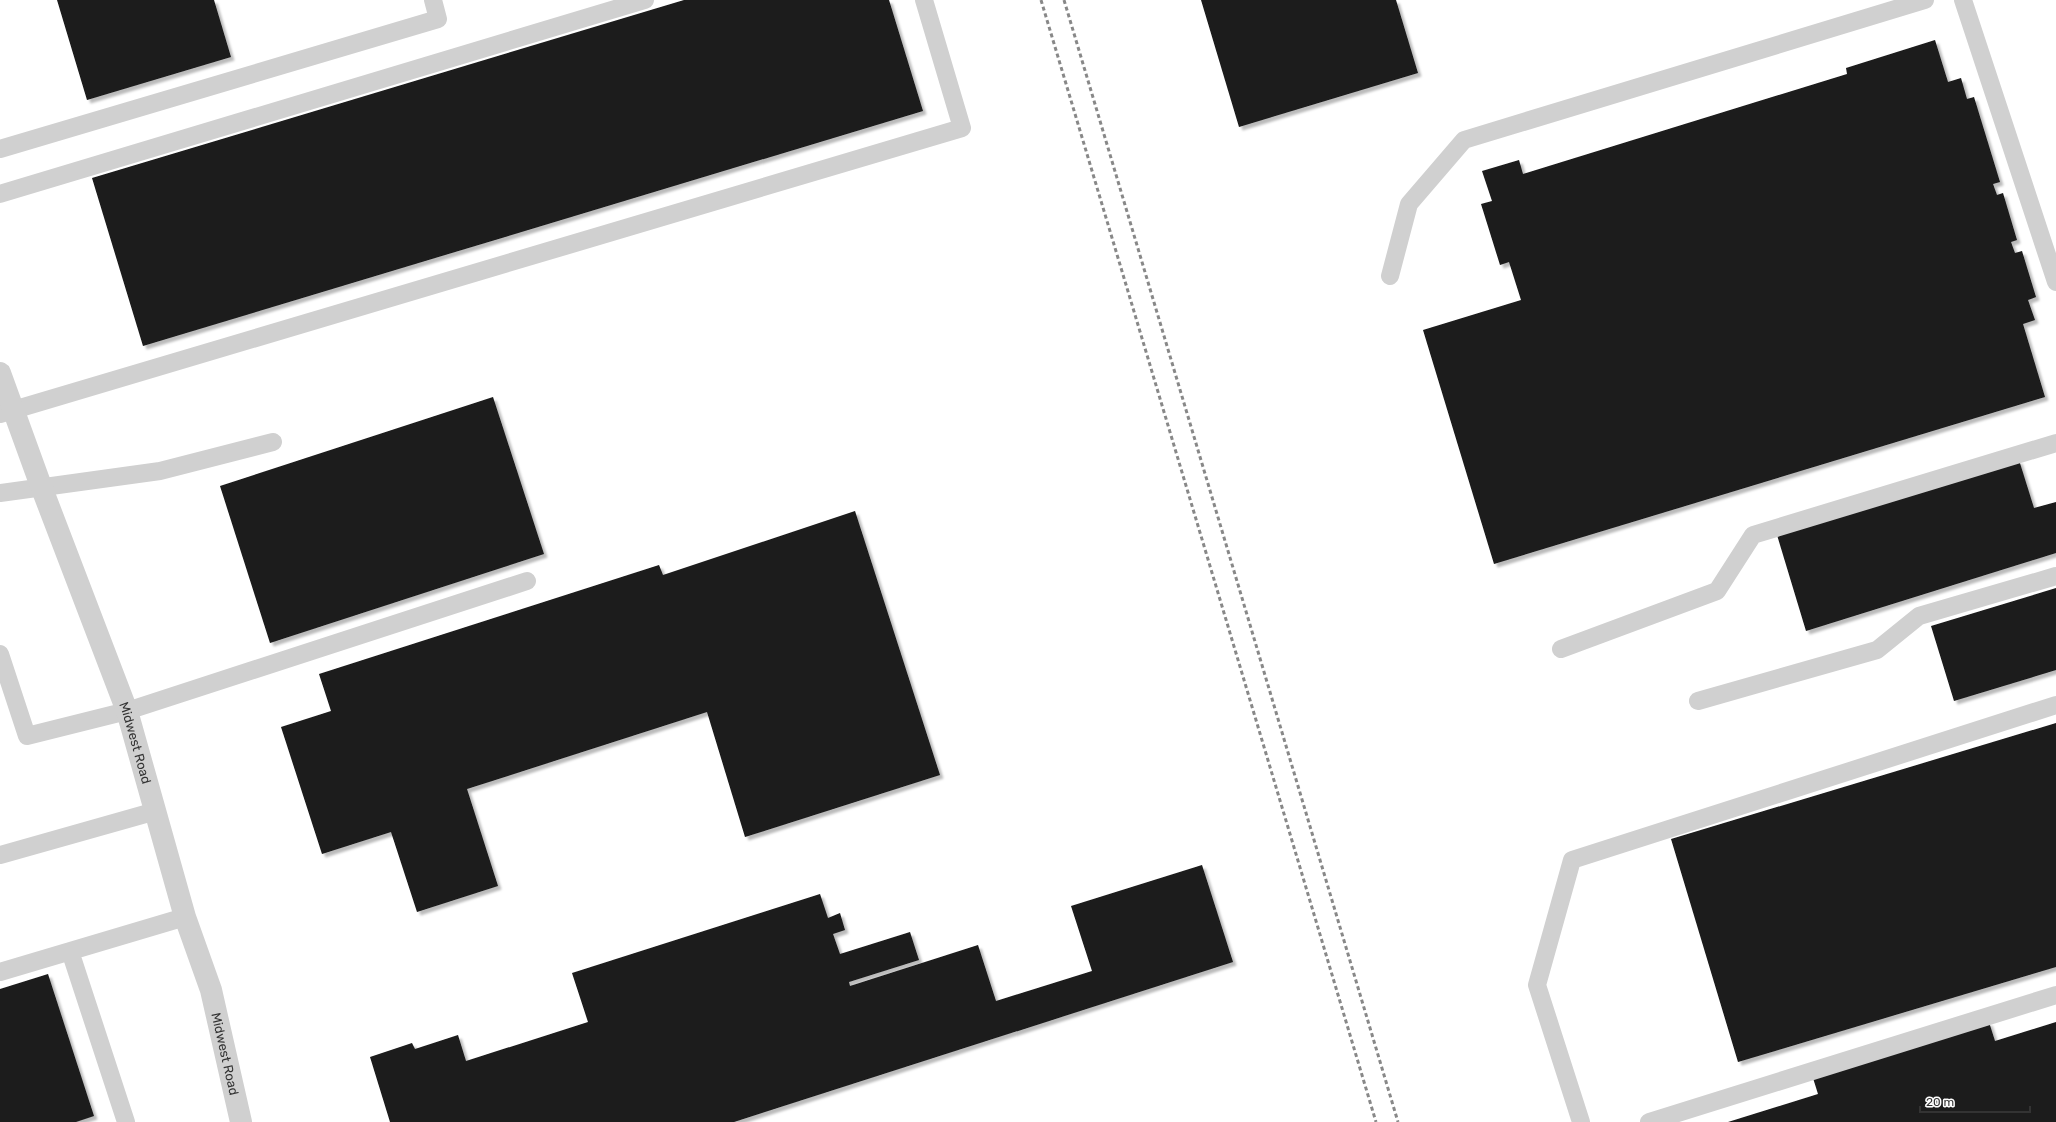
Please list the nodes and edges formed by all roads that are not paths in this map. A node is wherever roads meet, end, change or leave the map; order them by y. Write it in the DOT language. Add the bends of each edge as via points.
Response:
graph roads {
  1 [pos="433,0"];
  2 [pos="645,0"];
  3 [pos="924,0"];
  4 [pos="1925,0"];
  5 [pos="1963,0"];
  6 [pos="0,149"];
  7 [pos="0,194"];
  8 [pos="1390,276"];
  9 [pos="2056,282"];
  10 [pos="0,373"];
  11 [pos="7,412"];
  12 [pos="273,442"];
  13 [pos="2056,443"];
  14 [pos="41,486"];
  15 [pos="0,493"];
  16 [pos="2056,576"];
  17 [pos="527,581"];
  18 [pos="1561,649"];
  19 [pos="0,654"];
  20 [pos="1698,701"];
  21 [pos="2056,705"];
  22 [pos="127,711"];
  23 [pos="156,811"];
  24 [pos="0,855"];
  25 [pos="185,917"];
  26 [pos="70,951"];
  27 [pos="0,972"];
  28 [pos="2056,995"];
  29 [pos="237,1121"];
  30 [pos="126,1122"];
  31 [pos="1581,1122"];
  32 [pos="1648,1122"];
  1 -- 6 [label="lane" via="438,19"];
  2 -- 7 [label="lane"];
  3 -- 11 [label="lane" via="962,128"];
  4 -- 8 [label="lane" via="1464,140 1410,204"];
  5 -- 9 [label="lane"];
  10 -- 11 [label="street, Midwest Road"];
  11 -- 14 [label="street, Midwest Road"];
  12 -- 14 [label="lane" via="160,471"];
  13 -- 18 [label="lane" via="1753,535 1717,590"];
  14 -- 15 [label="lane"];
  14 -- 22 [label="street, Midwest Road"];
  16 -- 20 [label="lane" via="1919,616 1877,650"];
  17 -- 22 [label="lane"];
  19 -- 22 [label="lane" via="27,736"];
  21 -- 31 [label="lane" via="1572,860 1537,985"];
  22 -- 23 [label="street, Midwest Road"];
  23 -- 24 [label="lane"];
  23 -- 25 [label="street, Midwest Road"];
  25 -- 26 [label="lane"];
  25 -- 29 [label="street, Midwest Road" via="211,990"];
  26 -- 27 [label="lane"];
  26 -- 30 [label="lane"];
  28 -- 32 [label="lane"];
}
